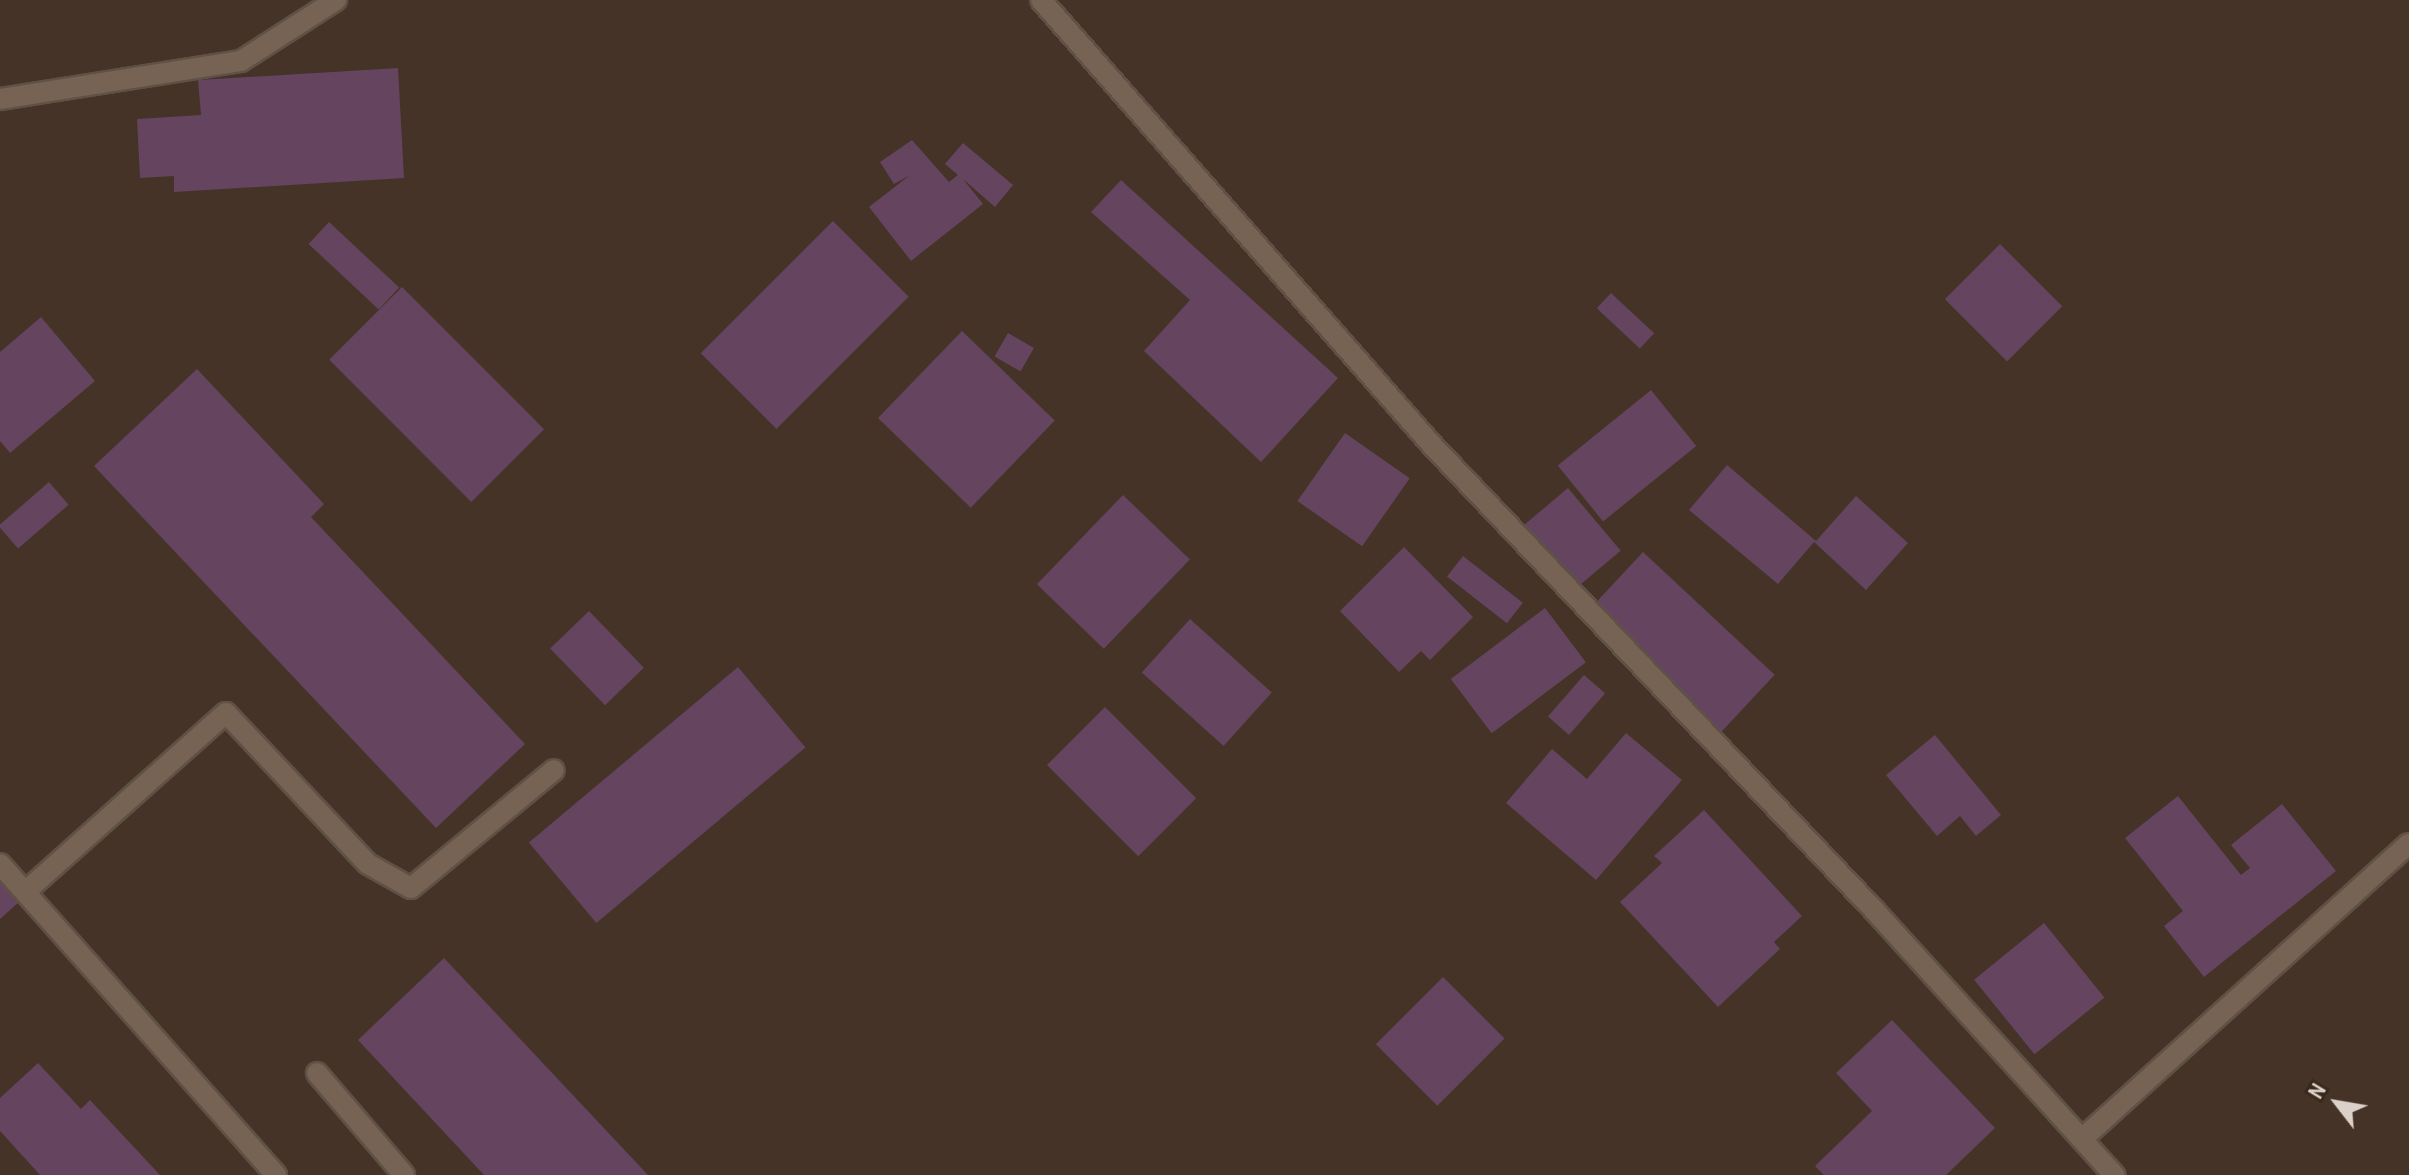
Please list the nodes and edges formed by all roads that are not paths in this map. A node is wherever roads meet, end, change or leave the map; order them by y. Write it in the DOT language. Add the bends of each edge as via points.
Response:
graph roads {
  1 [pos="336,0"];
  2 [pos="1041,0"];
  3 [pos="0,99"];
  4 [pos="554,770"];
  5 [pos="2409,844"];
  6 [pos="0,864"];
  7 [pos="25,892"];
  8 [pos="317,1073"];
  9 [pos="2082,1139"];
  10 [pos="276,1175"];
  11 [pos="404,1175"];
  12 [pos="2114,1175"];
  1 -- 3 [label="street" via="241,61"];
  2 -- 9 [label="street" via="1432,445 1874,910"];
  4 -- 7 [label="street" via="411,888 368,864 226,713"];
  5 -- 9 [label="street"];
  6 -- 7 [label="street"];
  7 -- 10 [label="street"];
  8 -- 11 [label="street"];
  9 -- 12 [label="street"];
}
